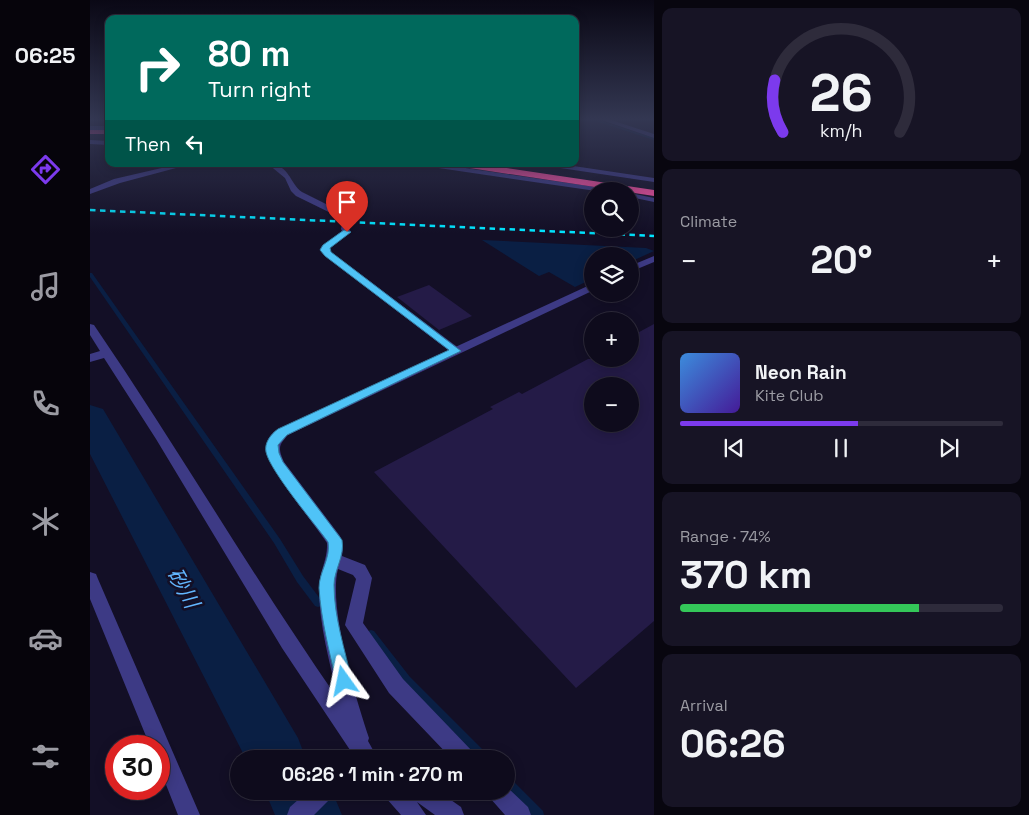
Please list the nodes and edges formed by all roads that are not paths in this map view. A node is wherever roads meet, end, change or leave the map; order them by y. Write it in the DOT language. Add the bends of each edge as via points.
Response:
graph roads {
  1 [pos="175,167"];
  2 [pos="275,167"];
  3 [pos="446,167"];
  4 [pos="483,167"];
  5 [pos="531,167"];
  6 [pos="567,167"];
  7 [pos="654,180"];
  8 [pos="654,186"];
  9 [pos="584,187"];
  10 [pos="90,192"];
  11 [pos="654,193"];
  12 [pos="639,197"];
  13 [pos="654,200"];
  14 [pos="654,259"];
  15 [pos="639,265"];
  16 [pos="584,291"];
  17 [pos="90,327"];
  18 [pos="456,351"];
  19 [pos="99,355"];
  20 [pos="334,560"];
  21 [pos="90,580"];
  22 [pos="359,750"];
  23 [pos="362,750"];
  24 [pos="457,750"];
  25 [pos="314,800"];
  26 [pos="401,800"];
  27 [pos="432,800"];
  28 [pos="506,800"];
  29 [pos="189,815"];
  30 [pos="298,815"];
  31 [pos="415,815"];
  32 [pos="453,815"];
  33 [pos="520,815"];
  1 -- 10 [label="street" via="117,181"];
  2 -- 18 [label="street" via="288,177 299,194 346,218 347,232 326,247 328,254"];
  3 -- 9 [label="street"];
  4 -- 11 [label="highway"];
  5 -- 8 [label="highway"];
  6 -- 7 [label="street"];
  12 -- 13 [label="street"];
  14 -- 15 [label="street"];
  16 -- 18 [label="street"];
  17 -- 19 [label="street"];
  18 -- 20 [label="street" via="283,432 272,445 272,453 279,465 335,540"];
  19 -- 22 [label="street" via="161,436 288,642"];
  20 -- 23 [label="street" via="327,576 333,628"];
  20 -- 24 [label="street" via="359,570 364,578 354,625 396,686"];
  21 -- 29 [label="street"];
  25 -- 30 [label="street"];
  26 -- 31 [label="street"];
  27 -- 32 [label="street"];
  28 -- 33 [label="street"];
}
